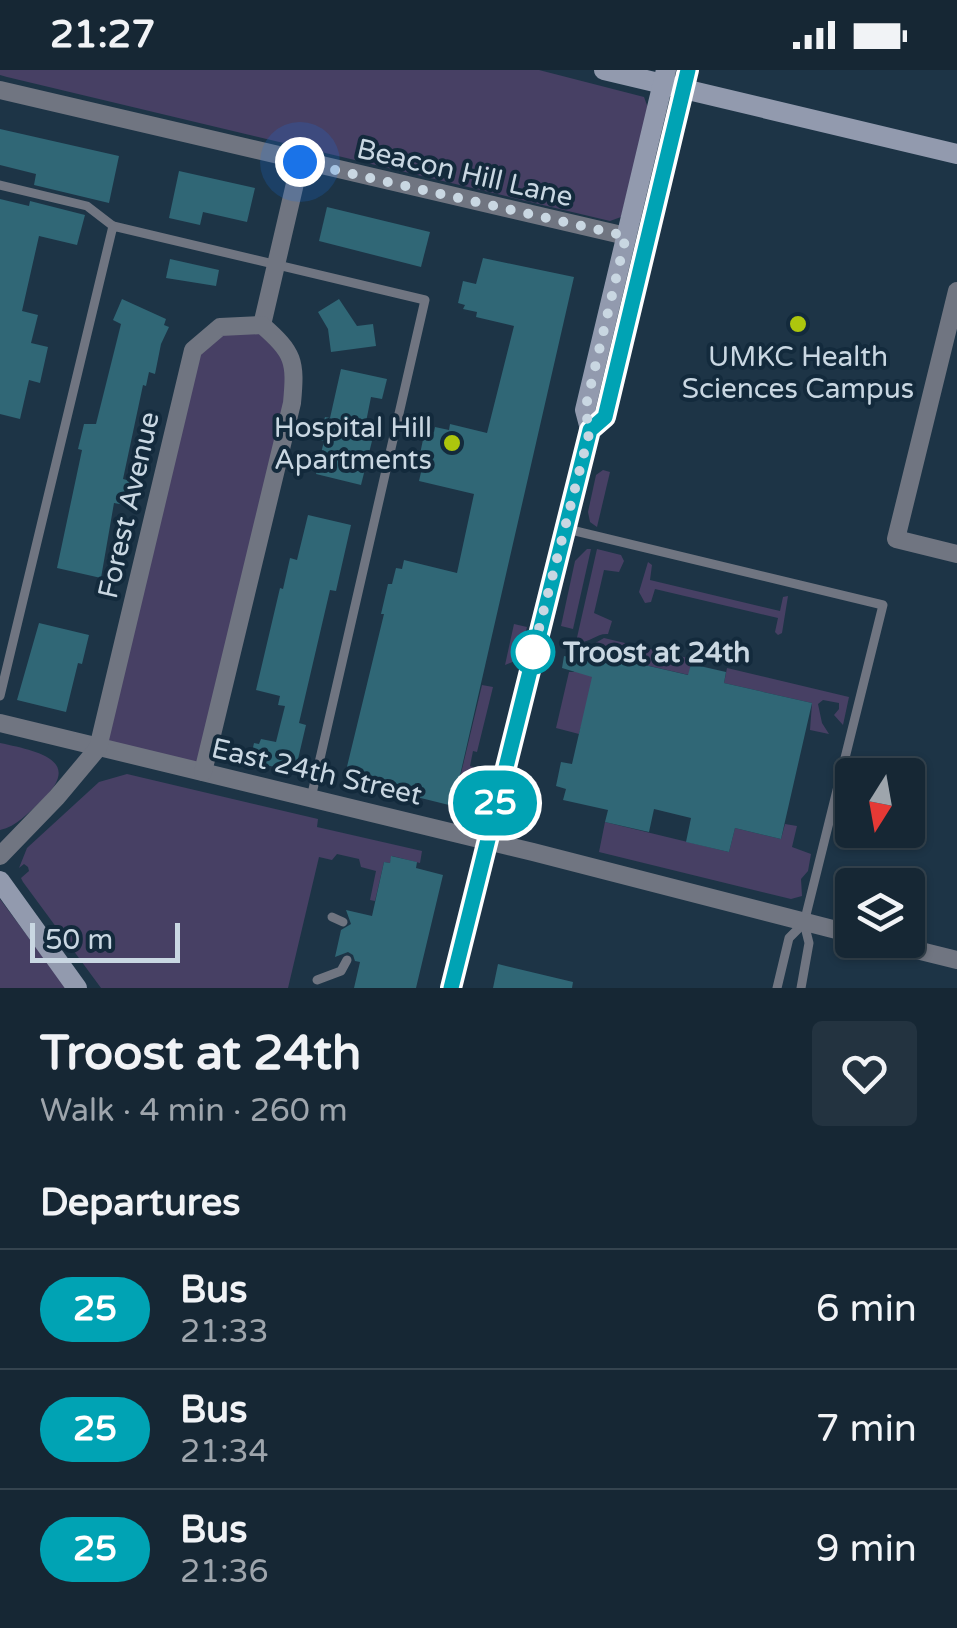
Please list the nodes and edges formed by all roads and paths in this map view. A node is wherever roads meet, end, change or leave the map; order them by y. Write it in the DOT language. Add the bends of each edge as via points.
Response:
graph roads {
  1 [pos="604,70"];
  2 [pos="675,78"];
  3 [pos="0,90"];
  4 [pos="957,154"];
  5 [pos="300,162"];
  6 [pos="0,185"];
  7 [pos="112,226"];
  8 [pos="626,236"];
  9 [pos="276,265"];
  10 [pos="957,291"];
  11 [pos="262,325"];
  12 [pos="590,430"];
  13 [pos="564,528"];
  14 [pos="957,554"];
  15 [pos="0,696"];
  16 [pos="0,724"];
  17 [pos="98,748"];
  18 [pos="203,772"];
  19 [pos="311,798"];
  20 [pos="486,840"];
  21 [pos="0,856"];
  22 [pos="0,881"];
  23 [pos="332,917"];
  24 [pos="343,922"];
  25 [pos="804,922"];
  26 [pos="835,930"];
  27 [pos="925,952"];
  28 [pos="347,960"];
  29 [pos="957,960"];
  30 [pos="317,980"];
  31 [pos="77,988"];
  32 [pos="452,988"];
  33 [pos="778,988"];
  34 [pos="800,988"];
  1 -- 2 [label="main road"];
  2 -- 4 [label="main road"];
  2 -- 8 [label="main road"];
  2 -- 12 [label="main road" via="605,417"];
  3 -- 5 [label="street, Beacon Hill Lane"];
  5 -- 8 [label="street, Beacon Hill Lane"];
  5 -- 9 [label="street"];
  6 -- 7 [label="lane" via="87,206"];
  7 -- 9 [label="lane"];
  7 -- 15 [label="lane"];
  8 -- 12 [label="main road" via="585,410"];
  9 -- 11 [label="street"];
  9 -- 19 [label="lane" via="426,300"];
  10 -- 14 [label="street" via="896,539"];
  11 -- 17 [label="street, Forest Avenue" via="220,328 193,350"];
  11 -- 18 [label="street" via="284,344 296,370 292,403"];
  12 -- 13 [label="main road"];
  13 -- 20 [label="main road"];
  13 -- 25 [label="lane" via="884,606"];
  16 -- 17 [label="street, East 24th Street"];
  17 -- 18 [label="street, East 24th Street"];
  17 -- 21 [label="street"];
  18 -- 19 [label="street, East 24th Street"];
  19 -- 20 [label="street, East 24th Street"];
  20 -- 25 [label="street, East 24th Street"];
  20 -- 32 [label="main road"];
  22 -- 31 [label="main road"];
  23 -- 24 [label="lane"];
  25 -- 26 [label="street, East 24th Street"];
  25 -- 33 [label="lane" via="789,938"];
  25 -- 34 [label="lane" via="809,943"];
  27 -- 29 [label="street"];
  28 -- 30 [label="lane" via="340,971"];
}
